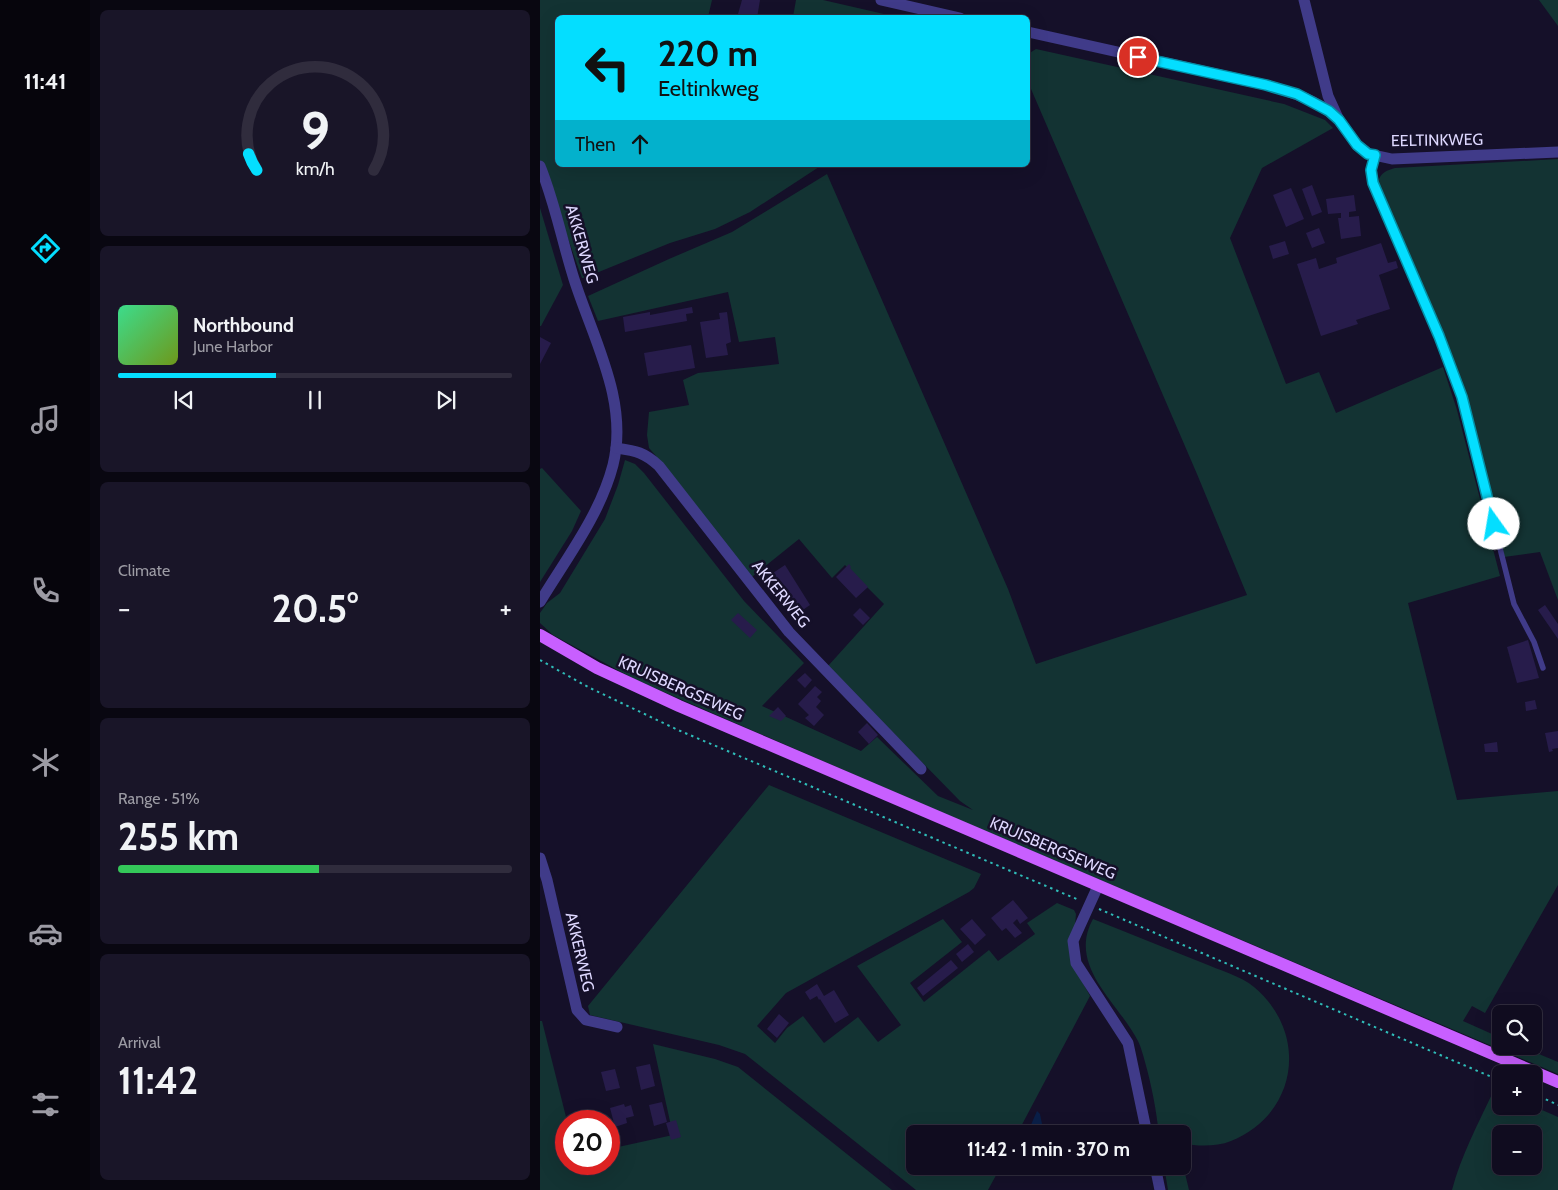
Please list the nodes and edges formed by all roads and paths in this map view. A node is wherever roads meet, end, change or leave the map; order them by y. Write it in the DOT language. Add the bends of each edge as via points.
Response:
graph roads {
  1 [pos="881,0"];
  2 [pos="1304,0"];
  3 [pos="947,15"];
  4 [pos="1030,32"];
  5 [pos="1339,120"];
  6 [pos="1558,152"];
  7 [pos="1375,155"];
  8 [pos="540,166"];
  9 [pos="616,448"];
  10 [pos="540,602"];
  11 [pos="540,635"];
  12 [pos="540,660"];
  13 [pos="1542,668"];
  14 [pos="921,769"];
  15 [pos="540,858"];
  16 [pos="1098,886"];
  17 [pos="1088,904"];
  18 [pos="617,1027"];
  19 [pos="1492,1076"];
  20 [pos="1558,1082"];
  21 [pos="1542,1098"];
  22 [pos="1558,1105"];
  23 [pos="1145,1125"];
  24 [pos="1157,1175"];
  25 [pos="1160,1190"];
  1 -- 3 [label="street"];
  2 -- 5 [label="street, EELTINKWEG" via="1328,96"];
  4 -- 5 [label="street" via="1274,87 1313,102"];
  5 -- 7 [label="street, EELTINKWEG" via="1357,145 1368,154"];
  6 -- 7 [label="street, EELTINKWEG" via="1392,159"];
  7 -- 13 [label="lane" via="1371,170 1373,183 1462,397 1514,604 1534,642"];
  8 -- 9 [label="street, AKKERWEG" via="615,399"];
  9 -- 10 [label="street, AKKERWEG" via="601,498"];
  9 -- 14 [label="street, AKKERWEG" via="647,455 659,466 789,632"];
  11 -- 16 [label="main road, KRUISBERGSEWEG" via="596,668 679,706"];
  12 -- 17 [label="path" via="678,730"];
  15 -- 18 [label="street, AKKERWEG" via="577,1010 586,1020"];
  16 -- 17 [label="street"];
  16 -- 20 [label="main road, KRUISBERGSEWEG"];
  17 -- 19 [label="path"];
  17 -- 23 [label="street" via="1074,942 1076,963 1128,1043"];
  21 -- 22 [label="path"];
  24 -- 25 [label="street"];
}
